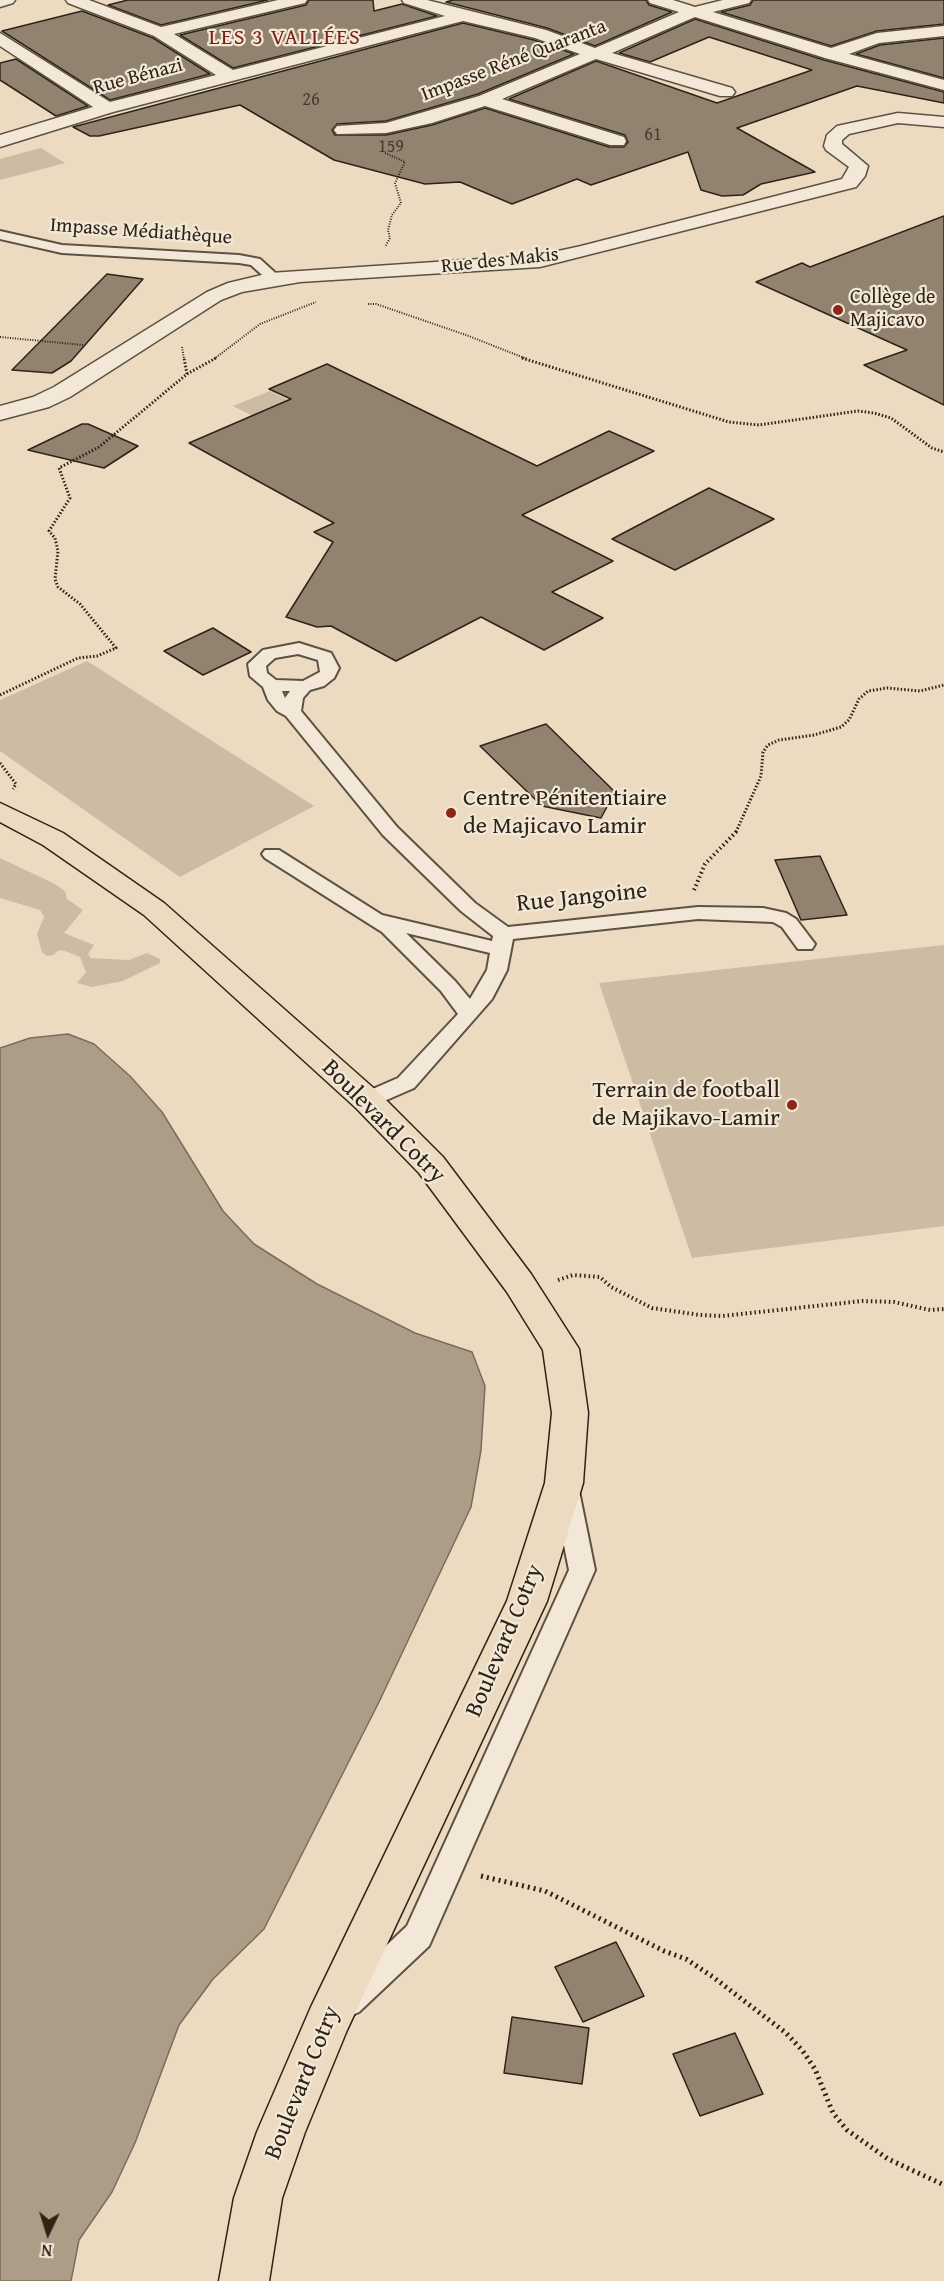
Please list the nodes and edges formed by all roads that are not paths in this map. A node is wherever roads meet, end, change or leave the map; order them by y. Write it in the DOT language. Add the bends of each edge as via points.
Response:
graph roads {
  1 [pos="8,0"];
  2 [pos="74,0"];
  3 [pos="299,0"];
  4 [pos="410,0"];
  5 [pos="656,0"];
  6 [pos="743,0"];
  7 [pos="0,2"];
  8 [pos="694,12"];
  9 [pos="463,16"];
  10 [pos="944,31"];
  11 [pos="160,32"];
  12 [pos="0,38"];
  13 [pos="597,54"];
  14 [pos="831,54"];
  15 [pos="230,76"];
  16 [pos="944,85"];
  17 [pos="726,92"];
  18 [pos="485,100"];
  19 [pos="107,108"];
  20 [pos="944,122"];
  21 [pos="343,130"];
  22 [pos="0,141"];
  23 [pos="617,141"];
  24 [pos="0,235"];
  25 [pos="274,279"];
  26 [pos="0,413"];
  27 [pos="272,685"];
  28 [pos="304,686"];
  29 [pos="292,712"];
  30 [pos="6,802"];
  31 [pos="272,854"];
  32 [pos="374,919"];
  33 [pos="503,942"];
  34 [pos="805,944"];
  35 [pos="470,1014"];
  36 [pos="368,1100"];
  37 [pos="564,1483"];
  38 [pos="327,2022"];
  39 [pos="244,2281"];
  1 -- 7 [label="street"];
  2 -- 11 [label="street"];
  3 -- 11 [label="street"];
  4 -- 9 [label="street"];
  5 -- 8 [label="street"];
  6 -- 8 [label="street, Impasse Réné Quaranta"];
  8 -- 13 [label="street, Impasse Réné Quaranta"];
  8 -- 14 [label="street"];
  9 -- 13 [label="street" via="540,34"];
  9 -- 15 [label="street, Rue Bénazi"];
  10 -- 14 [label="street" via="877,38"];
  11 -- 15 [label="street"];
  12 -- 19 [label="street"];
  13 -- 17 [label="street"];
  13 -- 18 [label="street, Impasse Réné Quaranta"];
  14 -- 16 [label="street"];
  15 -- 19 [label="street, Rue Bénazi"];
  18 -- 21 [label="street, Impasse Réné Quaranta" via="407,124"];
  18 -- 23 [label="street"];
  19 -- 22 [label="street, Rue Bénazi"];
  20 -- 25 [label="street, Rue des Makis" via="898,118 843,130 833,139 833,146 859,166 849,183 582,252 540,261"];
  24 -- 25 [label="lane, Impasse Médiathèque" via="80,251 239,259 255,262"];
  25 -- 26 [label="street, Rue des Makis" via="214,297 62,392"];
  27 -- 28 [label="lane"];
  27 -- 28 [label="lane" via="259,676 257,664 261,658 278,650 299,648 319,652 330,668 322,679"];
  27 -- 29 [label="lane" via="274,696"];
  28 -- 29 [label="lane" via="294,697"];
  29 -- 33 [label="lane" via="390,831"];
  30 -- 36 [label="main road, Boulevard Cotry" via="154,909"];
  31 -- 32 [label="lane"];
  32 -- 33 [label="lane"];
  32 -- 35 [label="lane" via="389,928"];
  33 -- 34 [label="lane, Rue Jangoine" via="691,914 779,916"];
  33 -- 35 [label="lane, Rue Jangoine" via="485,994"];
  35 -- 36 [label="lane, Rue Jangoine" via="406,1083"];
  36 -- 37 [label="main road, Boulevard Cotry" via="431,1165 561,1349 570,1413"];
  37 -- 38 [label="main road, Boulevard Cotry" via="527,1601"];
  37 -- 38 [label="lane" via="582,1570 418,1936"];
  38 -- 39 [label="main road, Boulevard Cotry" via="258,2198"];
}
